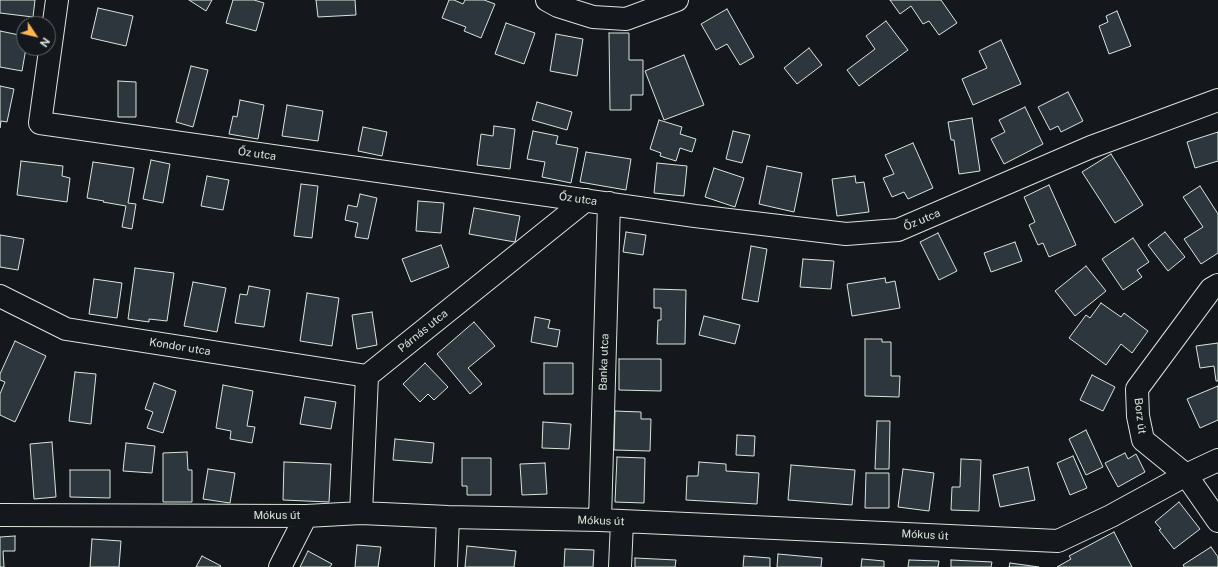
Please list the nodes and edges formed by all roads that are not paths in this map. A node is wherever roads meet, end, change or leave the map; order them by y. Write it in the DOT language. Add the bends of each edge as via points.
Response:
graph roads {
  1 [pos="57,0"];
  2 [pos="547,0"];
  3 [pos="677,0"];
  4 [pos="1218,100"];
  5 [pos="586,200"];
  6 [pos="608,203"];
  7 [pos="1218,285"];
  8 [pos="0,296"];
  9 [pos="367,376"];
  10 [pos="1218,460"];
  11 [pos="1186,475"];
  12 [pos="361,514"];
  13 [pos="0,516"];
  14 [pos="306,516"];
  15 [pos="448,517"];
  16 [pos="600,520"];
  17 [pos="1218,521"];
  18 [pos="622,522"];
  19 [pos="280,567"];
  20 [pos="446,567"];
  21 [pos="620,567"];
  1 -- 5 [label="street, Őz utca" via="40,123"];
  2 -- 3 [label="street" via="593,17 626,18"];
  4 -- 6 [label="street, Őz utca" via="1091,147 898,230 846,234"];
  5 -- 6 [label="street, Őz utca"];
  5 -- 9 [label="street, Párnás utca"];
  6 -- 16 [label="street, Banka utca"];
  7 -- 11 [label="street, Borz út" via="1211,289 1137,389 1138,416 1143,440"];
  8 -- 9 [label="street, Kondor utca" via="66,329"];
  9 -- 12 [label="street"];
  10 -- 11 [label="street, Mókus út"];
  11 -- 17 [label="street, Borz út"];
  11 -- 18 [label="street, Mókus út" via="1111,516 1058,541"];
  12 -- 14 [label="street, Mókus út"];
  12 -- 15 [label="street, Mókus út"];
  13 -- 14 [label="street, Mókus út"];
  14 -- 19 [label="street"];
  15 -- 16 [label="street, Mókus út"];
  15 -- 20 [label="street"];
  16 -- 18 [label="street, Mókus út"];
  18 -- 21 [label="street"];
}
